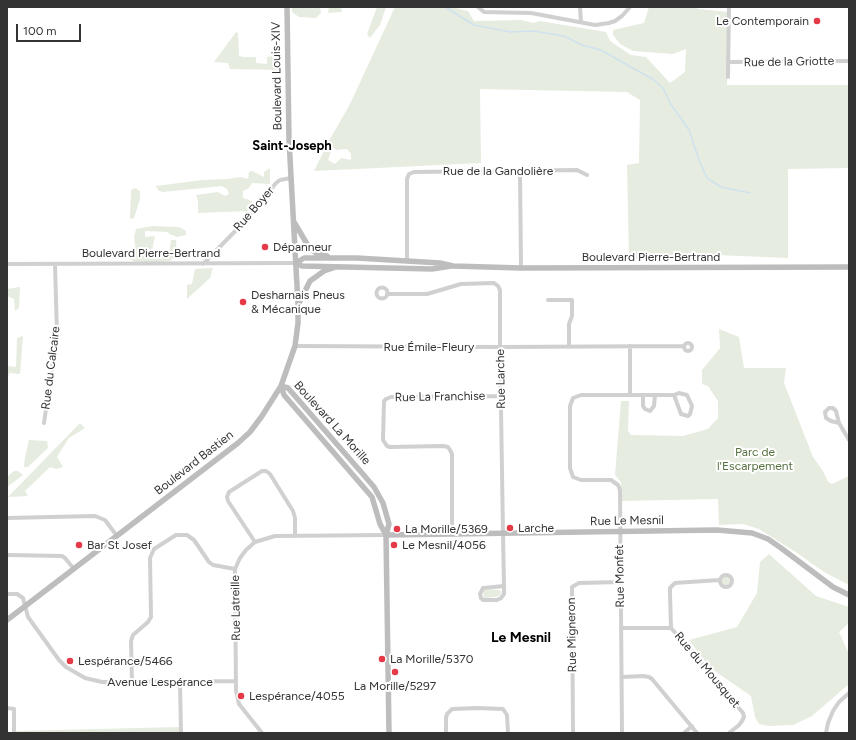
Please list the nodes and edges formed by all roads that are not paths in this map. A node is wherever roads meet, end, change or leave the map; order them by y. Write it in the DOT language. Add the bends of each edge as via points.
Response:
graph roads {
  1 [pos="287,7"];
  2 [pos="531,7"];
  3 [pos="580,7"];
  4 [pos="630,7"];
  5 [pos="729,7"];
  6 [pos="479,8"];
  7 [pos="531,13"];
  8 [pos="581,22"];
  9 [pos="849,61"];
  10 [pos="728,62"];
  11 [pos="728,78"];
  12 [pos="520,170"];
  13 [pos="587,175"];
  14 [pos="291,178"];
  15 [pos="293,221"];
  16 [pos="335,258"];
  17 [pos="407,260"];
  18 [pos="296,263"];
  19 [pos="7,264"];
  20 [pos="55,264"];
  21 [pos="203,264"];
  22 [pos="339,266"];
  23 [pos="453,266"];
  24 [pos="849,267"];
  25 [pos="521,268"];
  26 [pos="387,294"];
  27 [pos="548,300"];
  28 [pos="298,304"];
  29 [pos="295,346"];
  30 [pos="569,346"];
  31 [pos="630,346"];
  32 [pos="683,346"];
  33 [pos="500,347"];
  34 [pos="281,386"];
  35 [pos="630,395"];
  36 [pos="644,395"];
  37 [pos="655,395"];
  38 [pos="674,395"];
  39 [pos="501,396"];
  40 [pos="44,423"];
  41 [pos="839,423"];
  42 [pos="849,440"];
  43 [pos="7,518"];
  44 [pos="620,532"];
  45 [pos="503,533"];
  46 [pos="452,534"];
  47 [pos="386,535"];
  48 [pos="117,536"];
  49 [pos="295,536"];
  50 [pos="255,542"];
  51 [pos="7,555"];
  52 [pos="74,569"];
  53 [pos="235,570"];
  54 [pos="719,580"];
  55 [pos="621,582"];
  56 [pos="504,586"];
  57 [pos="7,594"];
  58 [pos="849,595"];
  59 [pos="26,606"];
  60 [pos="7,620"];
  61 [pos="621,628"];
  62 [pos="671,628"];
  63 [pos="622,677"];
  64 [pos="235,681"];
  65 [pos="180,682"];
  66 [pos="132,683"];
  67 [pos="849,693"];
  68 [pos="7,708"];
  69 [pos="692,726"];
  70 [pos="14,733"];
  71 [pos="181,733"];
  72 [pos="262,733"];
  73 [pos="389,733"];
  74 [pos="446,733"];
  75 [pos="508,733"];
  76 [pos="573,733"];
  77 [pos="622,733"];
  78 [pos="684,733"];
  79 [pos="697,733"];
  80 [pos="729,733"];
  81 [pos="826,733"];
  1 -- 14 [label="main road, Boulevard Louis-XIV"];
  2 -- 7 [label="street"];
  3 -- 8 [label="street"];
  4 -- 8 [label="street" via="622,16 609,23"];
  5 -- 10 [label="street"];
  6 -- 7 [label="street" via="484,12"];
  7 -- 8 [label="street"];
  9 -- 10 [label="street, Rue de la Griotte"];
  10 -- 11 [label="street"];
  12 -- 13 [label="street, Rue de la Gandolière" via="577,170"];
  12 -- 17 [label="street, Rue de la Gandolière" via="409,174"];
  12 -- 25 [label="street"];
  14 -- 15 [label="main road, Boulevard Louis-XIV"];
  14 -- 21 [label="street, Rue Boyer" via="276,183 247,219"];
  15 -- 16 [label="main road" via="310,249"];
  15 -- 18 [label="main road, Boulevard Louis-XIV"];
  16 -- 17 [label="main road, Boulevard Pierre-Bertrand"];
  16 -- 18 [label="main road, Boulevard Pierre-Bertrand" via="304,258"];
  17 -- 23 [label="main road, Boulevard Pierre-Bertrand"];
  18 -- 21 [label="street, Boulevard Pierre-Bertrand"];
  18 -- 22 [label="main road, Boulevard Pierre-Bertrand" via="302,266"];
  18 -- 28 [label="main road, Boulevard Bastien"];
  19 -- 20 [label="street, Boulevard Pierre-Bertrand"];
  20 -- 21 [label="street, Boulevard Pierre-Bertrand"];
  20 -- 40 [label="street, Rue du Calcaire" via="57,335"];
  22 -- 23 [label="main road, Boulevard Pierre-Bertrand" via="432,269"];
  22 -- 28 [label="main road" via="324,271 313,279"];
  23 -- 25 [label="main road, Boulevard Pierre-Bertrand"];
  24 -- 25 [label="main road, Boulevard Pierre-Bertrand"];
  26 -- 33 [label="street, Rue Larche" via="427,294 461,284 494,283 500,290"];
  27 -- 30 [label="street" via="572,300"];
  28 -- 29 [label="main road, Boulevard Bastien"];
  29 -- 33 [label="street, Rue Émile-Fleury"];
  29 -- 34 [label="main road, Boulevard Bastien"];
  30 -- 31 [label="street, Rue Émile-Fleury"];
  30 -- 33 [label="street, Rue Émile-Fleury"];
  31 -- 32 [label="street, Rue Émile-Fleury"];
  31 -- 35 [label="street"];
  33 -- 39 [label="street, Rue Larche"];
  34 -- 47 [label="main road, Boulevard La Morille" via="284,395 372,497"];
  34 -- 48 [label="main road, Boulevard Bastien" via="262,416 238,443"];
  35 -- 36 [label="street"];
  35 -- 44 [label="street, Rue Monfet" via="581,395 573,398 570,406 571,473 576,479 611,480 618,485"];
  36 -- 37 [label="street"];
  36 -- 37 [label="street" via="643,406 650,411 654,406"];
  37 -- 38 [label="street"];
  38 -- 38 [label="street" via="682,414 690,414 692,406 686,395"];
  39 -- 45 [label="street, Rue Larche"];
  39 -- 46 [label="street, Rue La Franchise" via="391,397 384,401 383,440 387,446 443,446 450,450"];
  41 -- 42 [label="street"];
  43 -- 48 [label="street" via="94,516 105,520"];
  44 -- 45 [label="main road, Rue Le Mesnil"];
  44 -- 55 [label="street, Rue Monfet"];
  44 -- 58 [label="main road, Rue Le Mesnil" via="717,530 752,533 768,539"];
  45 -- 46 [label="main road, Rue Le Mesnil"];
  45 -- 56 [label="street, Rue Larche"];
  46 -- 47 [label="main road, Rue Le Mesnil"];
  47 -- 49 [label="street"];
  47 -- 73 [label="main road, Boulevard La Morille"];
  48 -- 52 [label="main road, Boulevard Bastien"];
  49 -- 50 [label="street" via="275,536"];
  49 -- 50 [label="street" via="293,511 270,474 262,471 229,492 227,497"];
  50 -- 53 [label="street, Rue Latreille" via="240,558"];
  51 -- 52 [label="street" via="62,556"];
  52 -- 59 [label="main road, Boulevard Bastien"];
  53 -- 64 [label="street, Rue Latreille"];
  53 -- 66 [label="street" via="209,562 194,540 187,535 176,535 154,549 150,558 151,618 133,635 131,641"];
  54 -- 62 [label="street" via="675,583 670,588"];
  55 -- 61 [label="street, Rue Monfet"];
  55 -- 76 [label="street, Rue Migneron" via="579,583 572,587"];
  56 -- 56 [label="street" via="483,588 481,598 498,600 504,594"];
  57 -- 59 [label="street" via="20,595"];
  59 -- 60 [label="main road, Boulevard Bastien"];
  59 -- 66 [label="street, Avenue Lespérance" via="28,617 66,667 85,678 102,682"];
  61 -- 62 [label="street, Rue du Mousquet"];
  61 -- 63 [label="street, Rue Monfet"];
  62 -- 80 [label="street, Rue du Mousquet" via="743,713 744,717 739,726"];
  63 -- 69 [label="street" via="643,676 652,679"];
  63 -- 77 [label="street, Rue Monfet"];
  64 -- 65 [label="street, Avenue Lespérance"];
  64 -- 72 [label="street, Rue Latreille" via="239,704"];
  65 -- 66 [label="street, Avenue Lespérance"];
  65 -- 71 [label="street"];
  67 -- 81 [label="street" via="833,711"];
  68 -- 70 [label="street" via="14,709"];
  69 -- 78 [label="street"];
  69 -- 79 [label="street"];
  74 -- 75 [label="street" via="447,714 452,709 499,708 506,712"];
}
